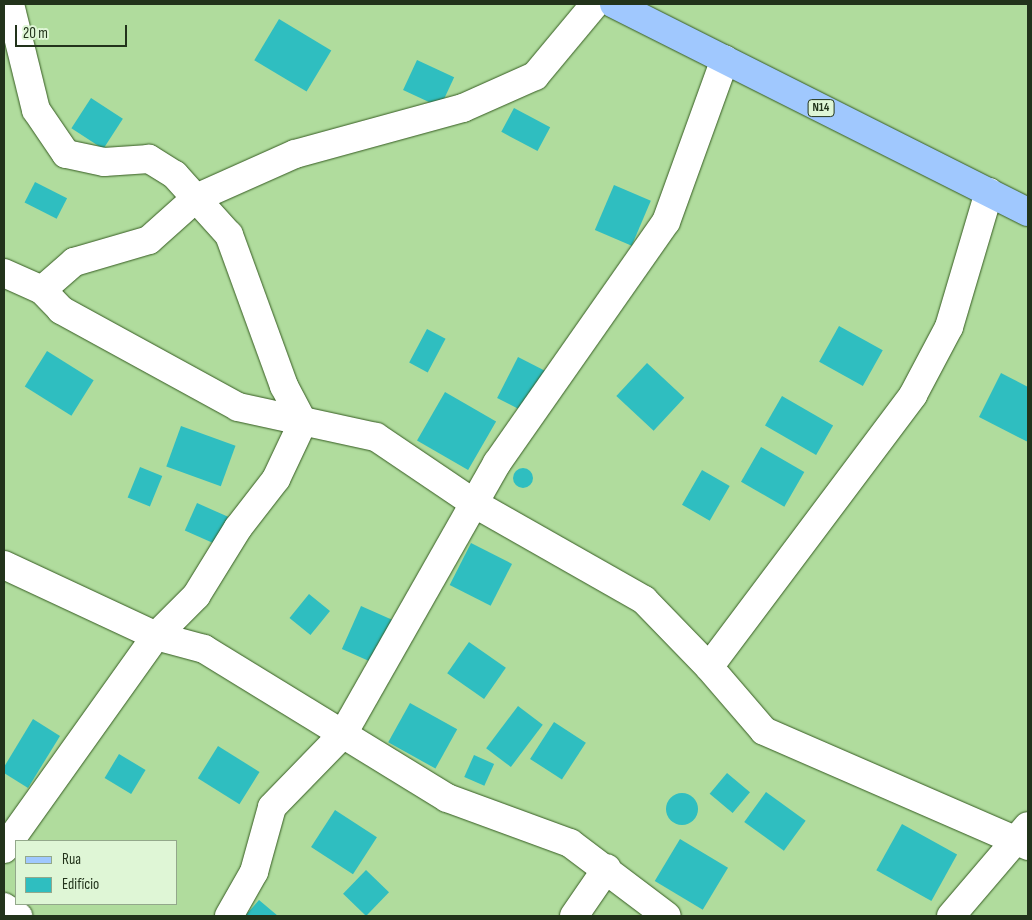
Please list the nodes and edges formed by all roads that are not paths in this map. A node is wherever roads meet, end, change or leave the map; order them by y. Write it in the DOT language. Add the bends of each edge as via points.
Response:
graph roads {
  1 [pos="10,4"];
  2 [pos="596,4"];
  3 [pos="614,4"];
  4 [pos="726,59"];
  5 [pos="989,192"];
  6 [pos="196,198"];
  7 [pos="1028,212"];
  8 [pos="4,273"];
  9 [pos="42,290"];
  10 [pos="302,422"];
  11 [pos="477,505"];
  12 [pos="8,575"];
  13 [pos="156,636"];
  14 [pos="709,666"];
  15 [pos="343,734"];
  16 [pos="1025,837"];
  17 [pos="4,848"];
  18 [pos="607,868"];
  19 [pos="4,907"];
  20 [pos="18,916"];
  21 [pos="229,916"];
  22 [pos="574,916"];
  23 [pos="667,916"];
  24 [pos="951,916"];
  1 -- 6 [label="street" via="36,110 66,154 104,162 149,159 175,175"];
  2 -- 6 [label="street" via="535,76 463,108 295,154"];
  3 -- 4 [label="main road, N14"];
  4 -- 5 [label="main road, N14"];
  4 -- 11 [label="street" via="666,222 497,463"];
  5 -- 7 [label="main road, N14"];
  5 -- 14 [label="street" via="949,327 913,394"];
  6 -- 9 [label="street" via="149,240 74,262"];
  6 -- 10 [label="street" via="229,235 250,282 284,386"];
  8 -- 9 [label="street"];
  9 -- 10 [label="street" via="61,310 238,407"];
  10 -- 11 [label="street" via="376,437"];
  10 -- 13 [label="street" via="276,479 238,528 196,596"];
  11 -- 14 [label="street" via="644,600"];
  11 -- 15 [label="street"];
  12 -- 13 [label="street"];
  13 -- 15 [label="street" via="204,649"];
  13 -- 17 [label="street"];
  14 -- 16 [label="street" via="764,731"];
  15 -- 18 [label="street" via="447,798 570,844"];
  15 -- 21 [label="street" via="272,807 254,872"];
  16 -- 24 [label="street"];
  18 -- 22 [label="street"];
  18 -- 23 [label="street"];
  19 -- 20 [label="street"];
}
